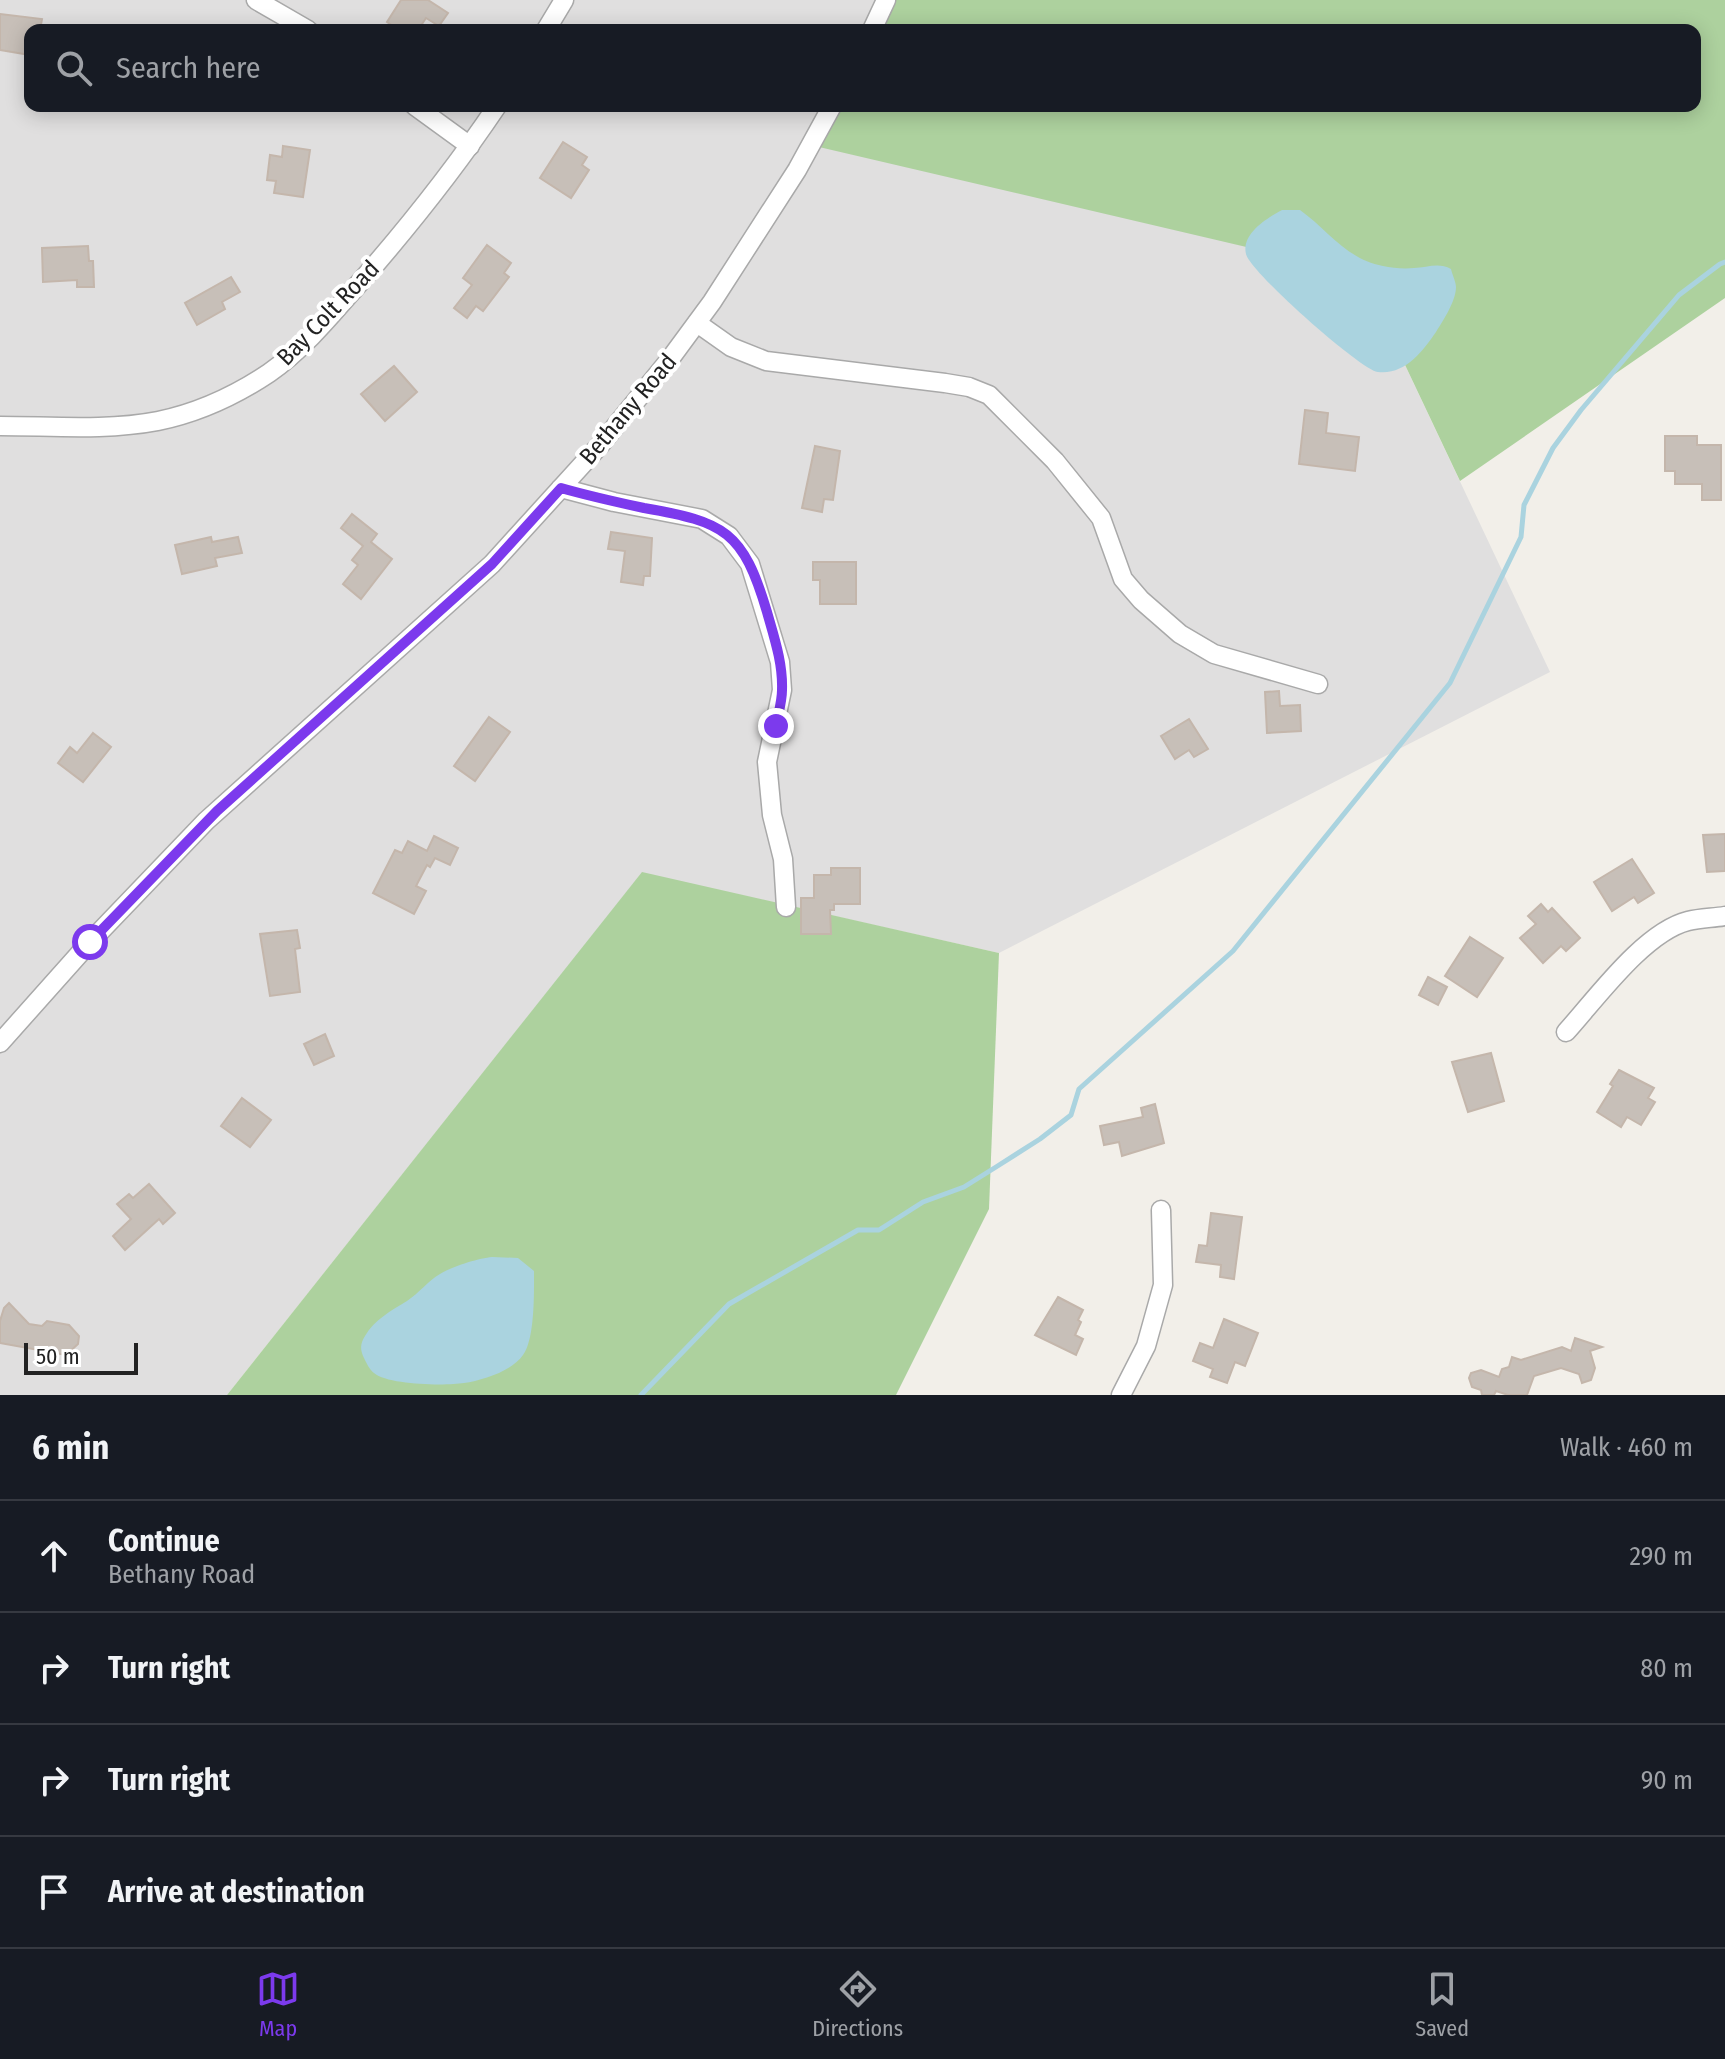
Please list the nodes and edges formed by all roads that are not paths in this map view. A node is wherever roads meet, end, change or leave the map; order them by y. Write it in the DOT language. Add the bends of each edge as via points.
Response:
graph roads {
  1 [pos="256,0"];
  2 [pos="564,0"];
  3 [pos="886,0"];
  4 [pos="298,24"];
  5 [pos="550,24"];
  6 [pos="875,24"];
  7 [pos="423,112"];
  8 [pos="493,112"];
  9 [pos="829,112"];
  10 [pos="470,146"];
  11 [pos="697,323"];
  12 [pos="0,426"];
  13 [pos="561,488"];
  14 [pos="1318,684"];
  15 [pos="786,907"];
  16 [pos="1725,916"];
  17 [pos="1566,1032"];
  18 [pos="0,1043"];
  19 [pos="1161,1210"];
  20 [pos="1121,1395"];
  1 -- 4 [label="street"];
  2 -- 5 [label="street"];
  3 -- 6 [label="street"];
  7 -- 10 [label="street"];
  8 -- 10 [label="street, Bay Colt Road"];
  9 -- 11 [label="street, Bethany Road" via="756,237"];
  10 -- 12 [label="street, Bay Colt Road" via="320,329 268,373 221,399 158,420 106,426"];
  11 -- 13 [label="street, Bethany Road"];
  11 -- 14 [label="street" via="731,347 766,361 945,383 989,395 1101,518 1123,579 1141,600 1180,634 1214,654"];
  13 -- 15 [label="street" via="702,519 729,536 750,564 780,662 782,690 767,762"];
  13 -- 18 [label="street, Bethany Road" via="492,564 206,821"];
  16 -- 17 [label="street" via="1686,921 1655,938"];
  19 -- 20 [label="street" via="1163,1285 1146,1346"];
}
